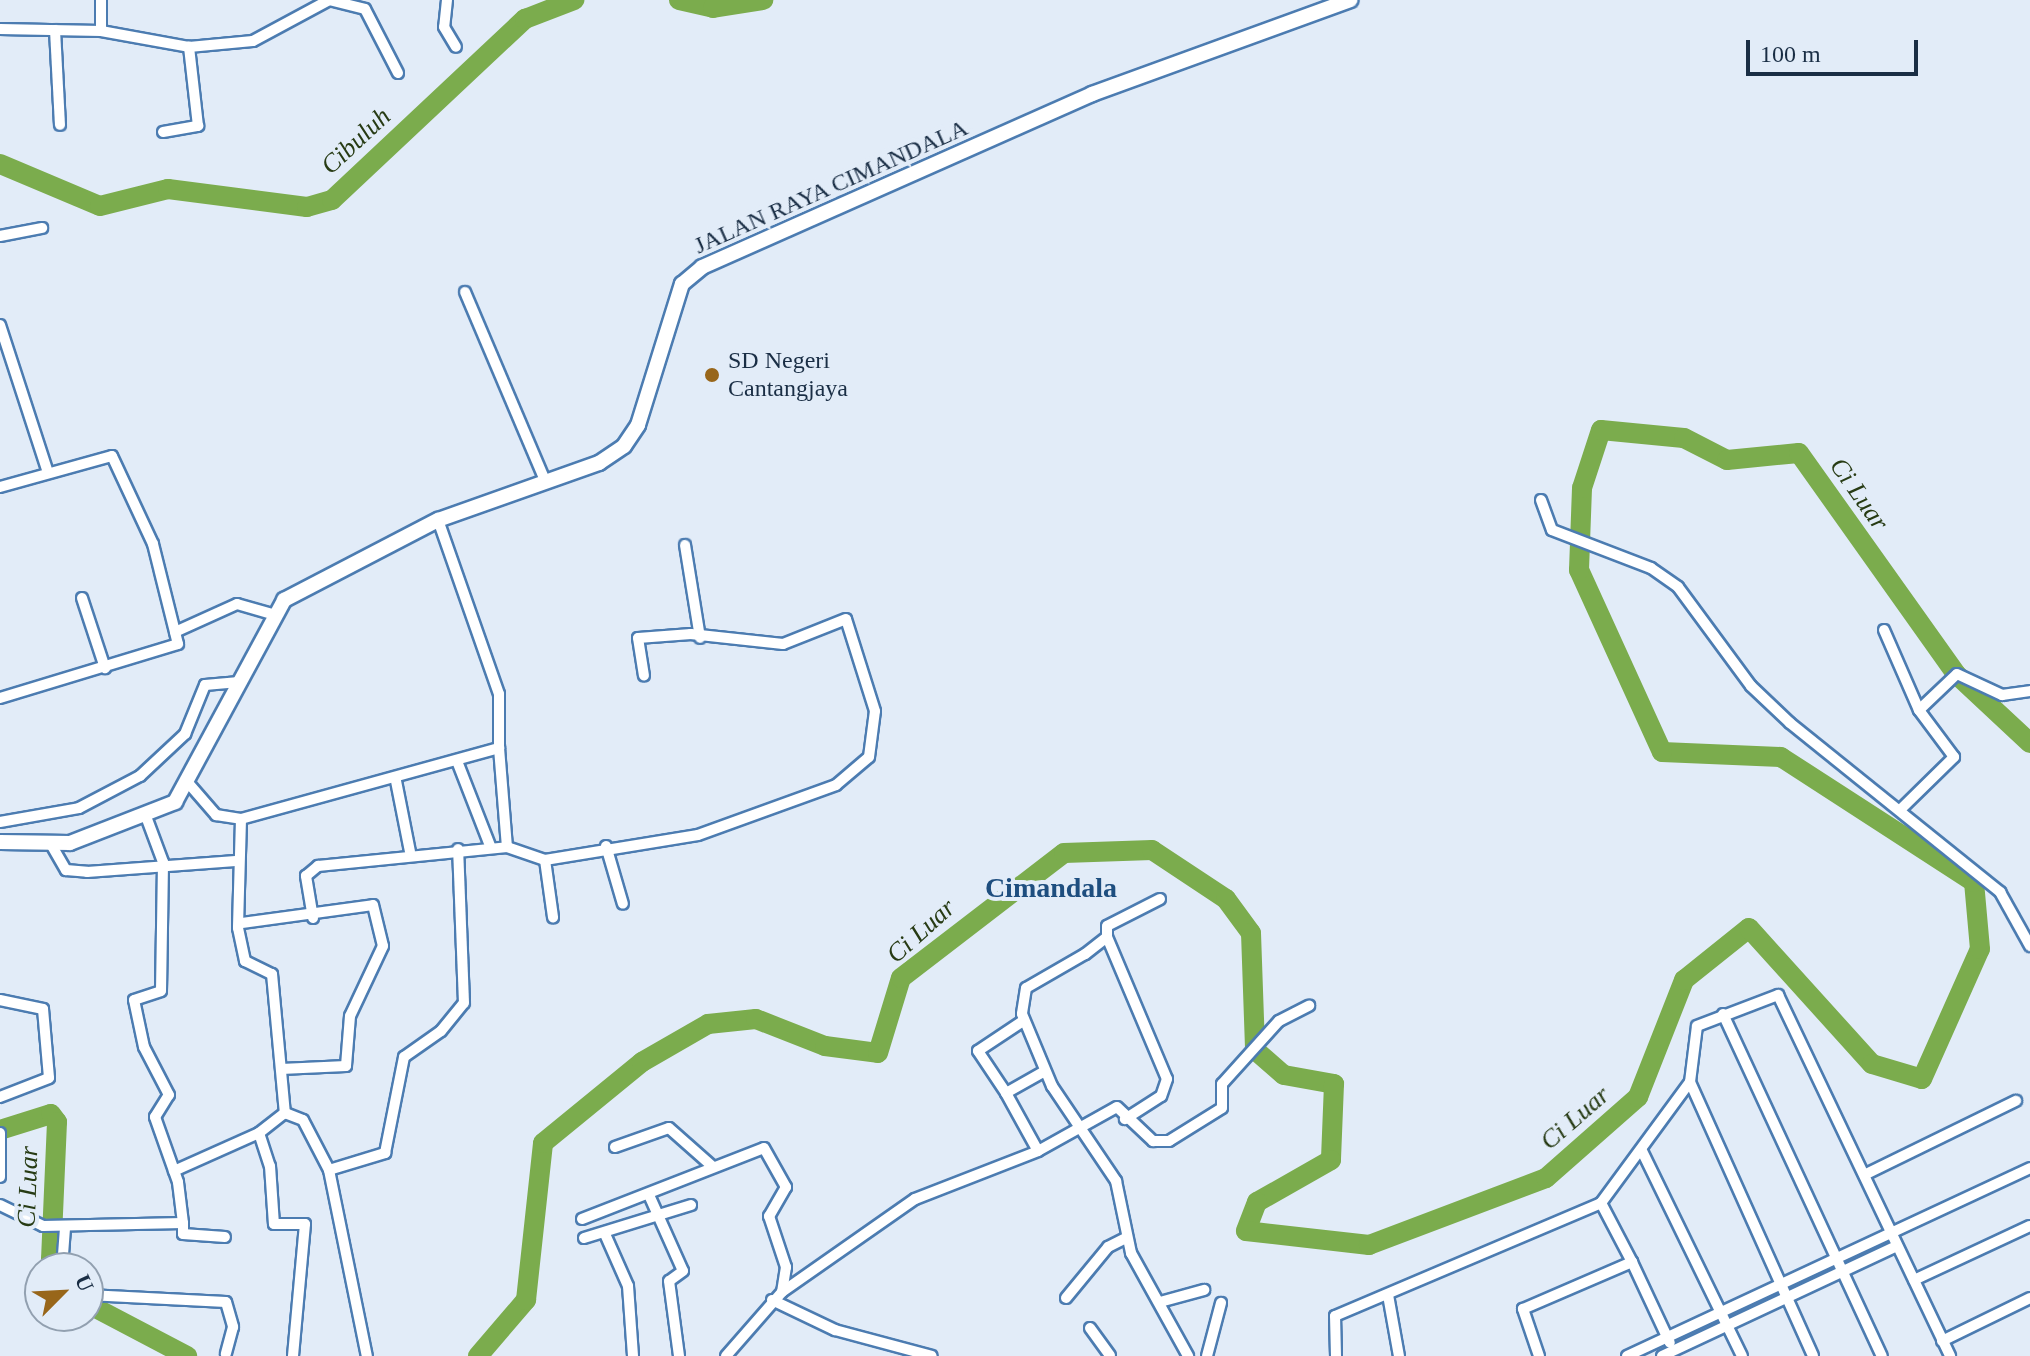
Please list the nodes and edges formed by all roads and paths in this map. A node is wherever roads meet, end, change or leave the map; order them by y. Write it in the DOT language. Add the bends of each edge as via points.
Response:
graph roads {
  1 [pos="101,0"];
  2 [pos="329,0"];
  3 [pos="447,0"];
  4 [pos="1350,0"];
  5 [pos="0,29"];
  6 [pos="55,30"];
  7 [pos="101,31"];
  8 [pos="189,47"];
  9 [pos="456,47"];
  10 [pos="398,73"];
  11 [pos="60,125"];
  12 [pos="163,132"];
  13 [pos="42,228"];
  14 [pos="0,236"];
  15 [pos="465,292"];
  16 [pos="0,325"];
  17 [pos="47,470"];
  18 [pos="546,483"];
  19 [pos="0,487"];
  20 [pos="1541,500"];
  21 [pos="438,520"];
  22 [pos="685,545"];
  23 [pos="82,598"];
  24 [pos="271,614"];
  25 [pos="1884,630"];
  26 [pos="175,632"];
  27 [pos="700,638"];
  28 [pos="105,668"];
  29 [pos="644,676"];
  30 [pos="239,682"];
  31 [pos="2030,691"];
  32 [pos="0,698"];
  33 [pos="1922,707"];
  34 [pos="499,748"];
  35 [pos="457,761"];
  36 [pos="396,781"];
  37 [pos="190,785"];
  38 [pos="1902,808"];
  39 [pos="147,819"];
  40 [pos="241,819"];
  41 [pos="0,822"];
  42 [pos="0,842"];
  43 [pos="52,846"];
  44 [pos="606,846"];
  45 [pos="507,847"];
  46 [pos="491,848"];
  47 [pos="458,849"];
  48 [pos="410,852"];
  49 [pos="545,860"];
  50 [pos="236,861"];
  51 [pos="163,862"];
  52 [pos="1160,899"];
  53 [pos="623,904"];
  54 [pos="553,917"];
  55 [pos="313,918"];
  56 [pos="242,923"];
  57 [pos="1107,937"];
  58 [pos="2030,946"];
  59 [pos="0,1000"];
  60 [pos="1309,1006"];
  61 [pos="1723,1014"];
  62 [pos="1023,1021"];
  63 [pos="281,1069"];
  64 [pos="1045,1071"];
  65 [pos="1690,1082"];
  66 [pos="1006,1093"];
  67 [pos="0,1097"];
  68 [pos="2016,1101"];
  69 [pos="285,1113"];
  70 [pos="1125,1119"];
  71 [pos="1077,1128"];
  72 [pos="0,1133"];
  73 [pos="259,1133"];
  74 [pos="615,1147"];
  75 [pos="1038,1151"];
  76 [pos="1642,1151"];
  77 [pos="712,1166"];
  78 [pos="2030,1168"];
  79 [pos="329,1170"];
  80 [pos="174,1171"];
  81 [pos="1866,1174"];
  82 [pos="0,1177"];
  83 [pos="649,1195"];
  84 [pos="1601,1203"];
  85 [pos="0,1205"];
  86 [pos="691,1205"];
  87 [pos="660,1218"];
  88 [pos="582,1219"];
  89 [pos="183,1223"];
  90 [pos="2030,1226"];
  91 [pos="54,1227"];
  92 [pos="1892,1233"];
  93 [pos="605,1234"];
  94 [pos="225,1237"];
  95 [pos="584,1238"];
  96 [pos="1126,1238"];
  97 [pos="1897,1246"];
  98 [pos="59,1252"];
  99 [pos="1839,1257"];
  100 [pos="1632,1262"];
  101 [pos="1846,1272"];
  102 [pos="1914,1280"];
  103 [pos="1782,1285"];
  104 [pos="1204,1290"];
  105 [pos="782,1292"];
  106 [pos="1388,1295"];
  107 [pos="104,1296"];
  108 [pos="1066,1298"];
  109 [pos="1788,1298"];
  110 [pos="2030,1298"];
  111 [pos="772,1300"];
  112 [pos="1160,1302"];
  113 [pos="1221,1303"];
  114 [pos="1722,1313"];
  115 [pos="1729,1326"];
  116 [pos="1090,1328"];
  117 [pos="1667,1338"];
  118 [pos="1942,1341"];
  119 [pos="1675,1353"];
  120 [pos="226,1354"];
  121 [pos="293,1356"];
  122 [pos="367,1356"];
  123 [pos="633,1356"];
  124 [pos="679,1356"];
  125 [pos="726,1356"];
  126 [pos="932,1356"];
  127 [pos="1110,1356"];
  128 [pos="1188,1356"];
  129 [pos="1207,1356"];
  130 [pos="1336,1356"];
  131 [pos="1399,1356"];
  132 [pos="1539,1356"];
  133 [pos="1627,1356"];
  134 [pos="1662,1356"];
  135 [pos="1742,1356"];
  136 [pos="1813,1356"];
  137 [pos="1882,1356"];
  138 [pos="1950,1356"];
  1 -- 7 [label="street"];
  2 -- 8 [label="street" via="253,41"];
  2 -- 10 [label="street" via="365,9"];
  3 -- 9 [label="street" via="444,27"];
  4 -- 18 [label="street, JALAN RAYA CIMANDALA" via="1092,94 702,267 682,284 632,437 599,463"];
  5 -- 6 [label="street"];
  6 -- 7 [label="street"];
  6 -- 11 [label="street"];
  7 -- 8 [label="street"];
  8 -- 12 [label="street" via="198,126"];
  13 -- 14 [label="street"];
  15 -- 18 [label="street"];
  16 -- 17 [label="street"];
  17 -- 19 [label="street"];
  17 -- 26 [label="street" via="102,455 119,463 153,544"];
  18 -- 21 [label="street, JALAN RAYA CIMANDALA"];
  20 -- 38 [label="street" via="1547,525 1562,536 1586,540 1670,580 1751,686 1859,783"];
  21 -- 24 [label="street, JALAN RAYA CIMANDALA" via="306,586"];
  21 -- 34 [label="street" via="499,694"];
  22 -- 27 [label="street"];
  23 -- 28 [label="street"];
  24 -- 26 [label="street" via="237,604"];
  24 -- 30 [label="street, JALAN RAYA CIMANDALA"];
  25 -- 33 [label="street"];
  26 -- 28 [label="street" via="174,647"];
  27 -- 29 [label="street" via="635,640"];
  27 -- 44 [label="street" via="783,644 846,619 875,711 869,757 850,778 711,831"];
  28 -- 32 [label="street"];
  30 -- 37 [label="street, JALAN RAYA CIMANDALA"];
  30 -- 41 [label="street" via="205,685 185,734 140,776 79,808"];
  31 -- 33 [label="street" via="2002,695 1957,674"];
  33 -- 38 [label="street" via="1955,755"];
  34 -- 35 [label="street"];
  34 -- 45 [label="street"];
  35 -- 36 [label="street"];
  35 -- 46 [label="street"];
  36 -- 40 [label="street"];
  36 -- 48 [label="street"];
  37 -- 39 [label="street, JALAN RAYA CIMANDALA"];
  37 -- 40 [label="street" via="216,815"];
  38 -- 58 [label="street" via="2000,892"];
  39 -- 43 [label="street, JALAN RAYA CIMANDALA"];
  39 -- 51 [label="street"];
  40 -- 50 [label="street"];
  42 -- 43 [label="street, JALAN RAYA CIMANDALA"];
  43 -- 51 [label="street" via="66,870"];
  44 -- 49 [label="street"];
  44 -- 53 [label="street"];
  45 -- 46 [label="street"];
  45 -- 49 [label="street"];
  46 -- 47 [label="street"];
  47 -- 48 [label="street"];
  47 -- 79 [label="street" via="464,1003 404,1057 385,1153"];
  48 -- 55 [label="street" via="310,869"];
  49 -- 54 [label="street"];
  50 -- 51 [label="street"];
  50 -- 56 [label="street"];
  51 -- 80 [label="street" via="161,991 134,1000 144,1047 169,1095 155,1117"];
  52 -- 57 [label="street" via="1107,926"];
  55 -- 56 [label="street"];
  55 -- 63 [label="street" via="369,901 383,946 350,1016 346,1066"];
  56 -- 63 [label="street" via="245,961 272,974"];
  57 -- 62 [label="street" via="1026,988"];
  57 -- 70 [label="street" via="1167,1079 1161,1096"];
  59 -- 67 [label="street" via="41,1006 49,1078"];
  60 -- 70 [label="street" via="1282,1018 1222,1084 1222,1108 1163,1144"];
  61 -- 65 [label="street" via="1695,1029"];
  61 -- 81 [label="street" via="1784,997"];
  61 -- 99 [label="street"];
  62 -- 64 [label="street"];
  62 -- 66 [label="street" via="978,1049"];
  63 -- 69 [label="street"];
  64 -- 66 [label="street"];
  64 -- 71 [label="street"];
  65 -- 76 [label="street"];
  65 -- 103 [label="street"];
  66 -- 75 [label="street"];
  68 -- 81 [label="street"];
  69 -- 73 [label="street"];
  69 -- 79 [label="street" via="303,1120"];
  70 -- 71 [label="street" via="1117,1107"];
  71 -- 75 [label="street"];
  71 -- 96 [label="street" via="1116,1181"];
  72 -- 82 [label="street" via="5,1147"];
  73 -- 80 [label="street"];
  73 -- 121 [label="street" via="274,1224 305,1224"];
  74 -- 77 [label="street" via="669,1128"];
  75 -- 105 [label="street" via="903,1206"];
  76 -- 84 [label="street"];
  76 -- 114 [label="street"];
  77 -- 83 [label="street"];
  77 -- 105 [label="street" via="744,1150 767,1151 786,1192 769,1216 786,1267"];
  78 -- 92 [label="street"];
  79 -- 122 [label="street"];
  80 -- 89 [label="street"];
  81 -- 92 [label="street"];
  83 -- 87 [label="street"];
  83 -- 88 [label="street"];
  84 -- 100 [label="street"];
  84 -- 106 [label="street"];
  85 -- 91 [label="street"];
  86 -- 87 [label="street"];
  87 -- 93 [label="street"];
  87 -- 124 [label="street" via="683,1271 669,1281"];
  89 -- 91 [label="street"];
  89 -- 94 [label="street" via="183,1234"];
  90 -- 102 [label="street"];
  91 -- 98 [label="street"];
  92 -- 97 [label="street"];
  92 -- 99 [label="street"];
  93 -- 95 [label="street"];
  93 -- 123 [label="street" via="628,1286"];
  96 -- 108 [label="street" via="1108,1247"];
  96 -- 112 [label="street"];
  97 -- 101 [label="street"];
  97 -- 102 [label="street"];
  99 -- 101 [label="street"];
  99 -- 103 [label="street"];
  100 -- 117 [label="street"];
  100 -- 132 [label="street" via="1523,1309"];
  101 -- 109 [label="street"];
  101 -- 137 [label="street"];
  102 -- 118 [label="street"];
  103 -- 109 [label="street"];
  103 -- 114 [label="street"];
  104 -- 112 [label="street"];
  105 -- 111 [label="street"];
  106 -- 130 [label="street" via="1335,1316"];
  106 -- 131 [label="street"];
  107 -- 120 [label="street" via="226,1302 233,1327"];
  109 -- 115 [label="street"];
  109 -- 136 [label="street"];
  110 -- 118 [label="street"];
  111 -- 125 [label="street"];
  111 -- 126 [label="street" via="835,1330"];
  112 -- 128 [label="street"];
  113 -- 129 [label="street"];
  114 -- 115 [label="street"];
  114 -- 117 [label="street"];
  115 -- 119 [label="street"];
  115 -- 135 [label="street"];
  116 -- 127 [label="street"];
  117 -- 119 [label="street"];
  117 -- 133 [label="street"];
  118 -- 138 [label="street"];
  119 -- 134 [label="street"];
}
